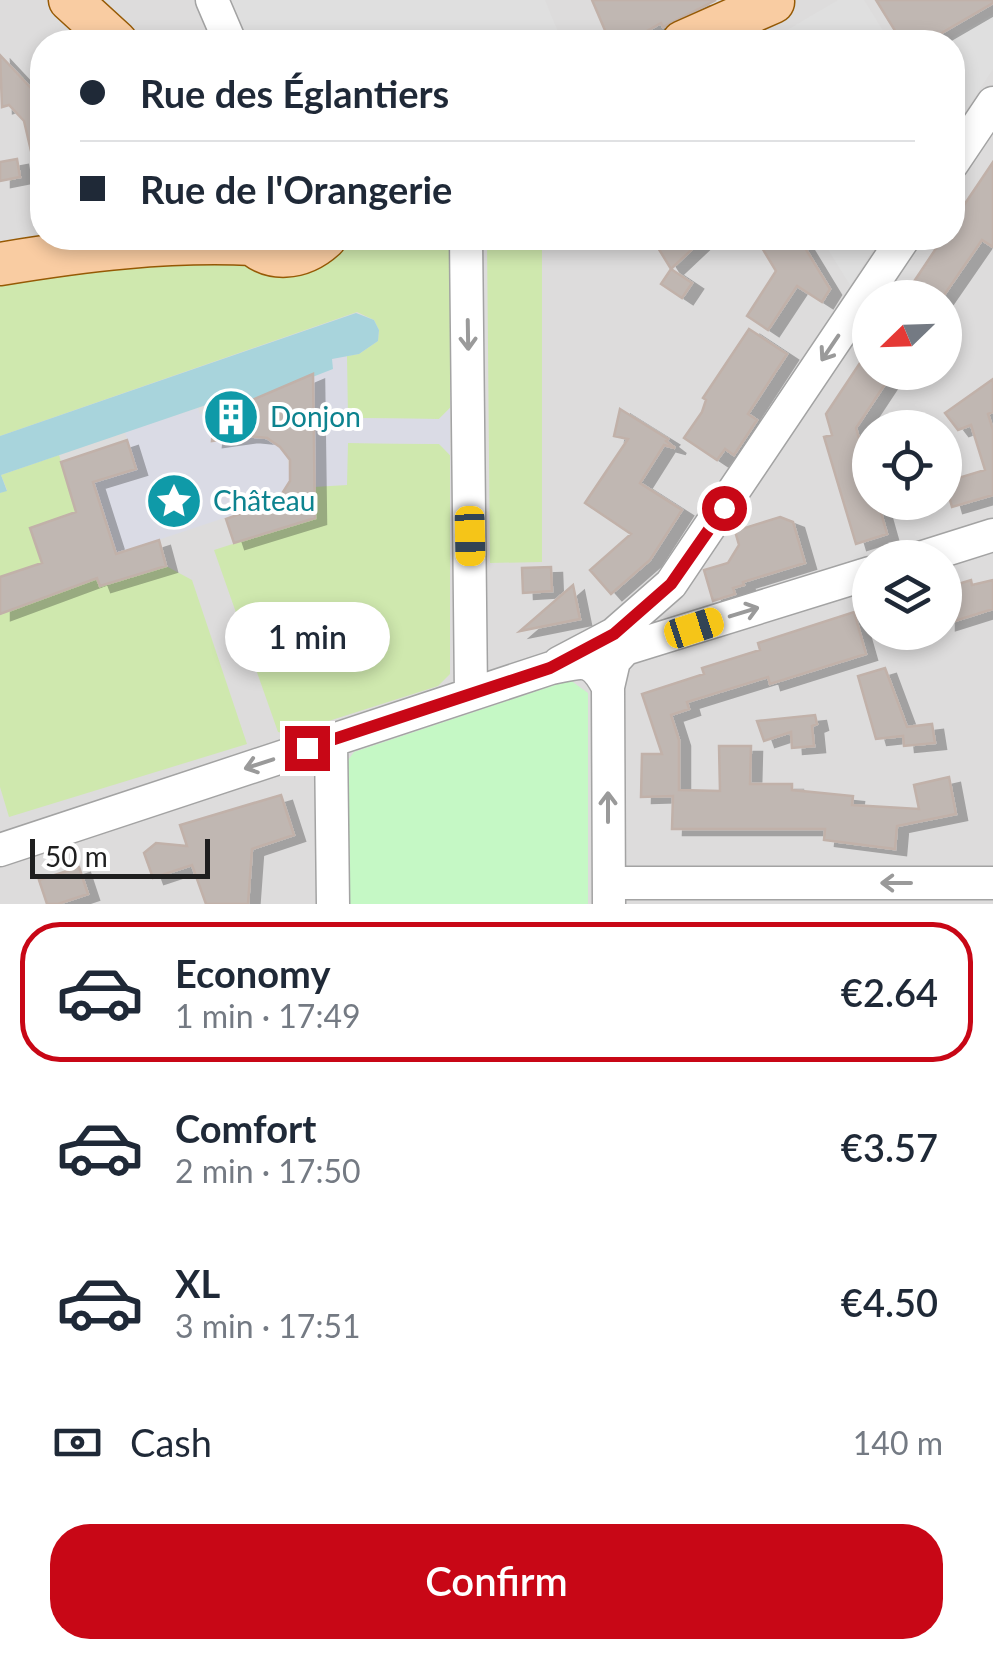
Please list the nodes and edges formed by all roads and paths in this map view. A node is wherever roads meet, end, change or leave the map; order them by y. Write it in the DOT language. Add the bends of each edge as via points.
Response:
graph roads {
  1 [pos="70,0"];
  2 [pos="212,0"];
  3 [pos="775,1"];
  4 [pos="103,30"];
  5 [pos="225,30"];
  6 [pos="711,30"];
  7 [pos="732,30"];
  8 [pos="993,103"];
  9 [pos="965,145"];
  10 [pos="30,239"];
  11 [pos="0,244"];
  12 [pos="95,250"];
  13 [pos="261,250"];
  14 [pos="307,250"];
  15 [pos="466,250"];
  16 [pos="896,250"];
  17 [pos="0,264"];
  18 [pos="993,535"];
  19 [pos="962,545"];
  20 [pos="852,576"];
  21 [pos="651,625"];
  22 [pos="550,668"];
  23 [pos="608,686"];
  24 [pos="471,694"];
  25 [pos="331,740"];
  26 [pos="0,850"];
  27 [pos="993,883"];
  28 [pos="609,893"];
  29 [pos="333,904"];
  1 -- 4 [label="main road"];
  2 -- 5 [label="street"];
  3 -- 6 [label="main road"];
  3 -- 7 [label="main road"];
  8 -- 9 [label="street"];
  10 -- 11 [label="main road"];
  12 -- 17 [label="main road"];
  13 -- 14 [label="main road" via="290,256"];
  15 -- 24 [label="street, one-way"];
  16 -- 21 [label="street, one-way"];
  18 -- 19 [label="street"];
  21 -- 20 [label="street, one-way"];
  21 -- 22 [label="street" via="614,634"];
  21 -- 23 [label="street" via="619,654"];
  22 -- 23 [label="street" via="592,664"];
  22 -- 24 [label="street"];
  28 -- 23 [label="street, one-way"];
  24 -- 25 [label="street"];
  25 -- 26 [label="street, one-way"];
  25 -- 29 [label="street"];
  27 -- 28 [label="street, one-way"];
}
